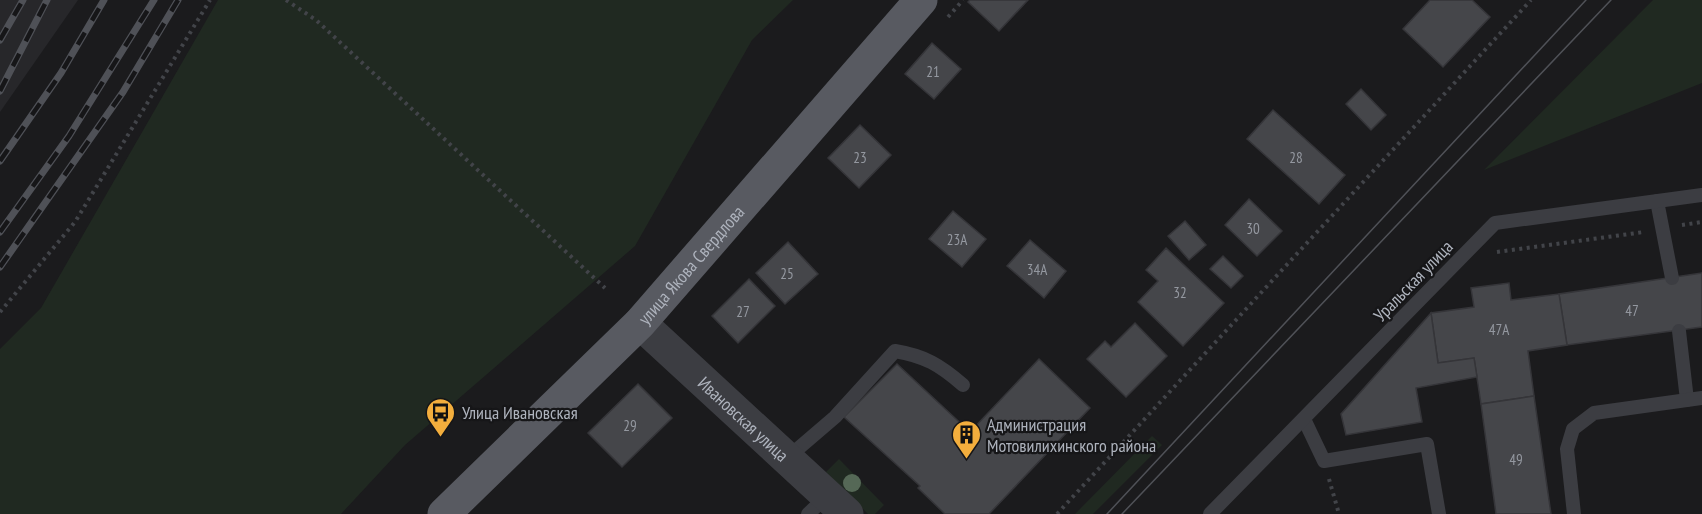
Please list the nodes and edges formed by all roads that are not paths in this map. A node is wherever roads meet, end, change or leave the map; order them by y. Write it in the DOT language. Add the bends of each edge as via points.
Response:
graph roads {
  1 [pos="921,0"];
  2 [pos="1702,195"];
  3 [pos="1657,201"];
  4 [pos="1672,278"];
  5 [pos="640,323"];
  6 [pos="1679,331"];
  7 [pos="963,385"];
  8 [pos="1702,398"];
  9 [pos="1688,400"];
  10 [pos="1304,419"];
  11 [pos="786,459"];
  12 [pos="827,508"];
  13 [pos="444,514"];
  14 [pos="1210,514"];
  15 [pos="1438,514"];
  16 [pos="1574,514"];
  1 -- 5 [label="main road, улица Якова Свердлова"];
  2 -- 3 [label="lane, Уральская улица"];
  3 -- 4 [label="lane"];
  3 -- 10 [label="lane, Уральская улица" via="1495,223"];
  5 -- 11 [label="street, Ивановская улица"];
  5 -- 13 [label="main road, улица Якова Свердлова"];
  6 -- 9 [label="lane"];
  7 -- 11 [label="lane" via="918,355 895,351 835,417"];
  8 -- 9 [label="lane"];
  9 -- 16 [label="lane" via="1594,413 1573,429 1567,449"];
  10 -- 14 [label="lane, Уральская улица"];
  10 -- 15 [label="lane" via="1324,461 1427,444"];
  11 -- 12 [label="street, Ивановская улица"];
}
